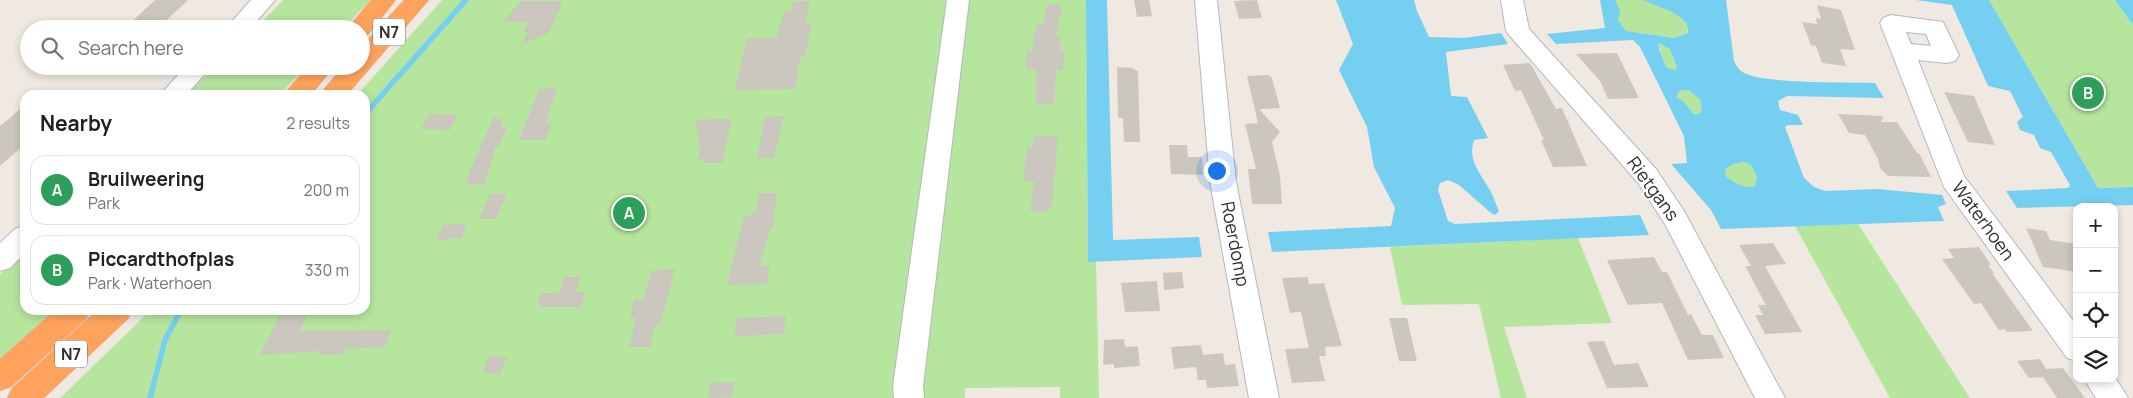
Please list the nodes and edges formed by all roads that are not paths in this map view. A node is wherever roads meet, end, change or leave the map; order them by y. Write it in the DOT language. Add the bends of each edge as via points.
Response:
graph roads {
  1 [pos="264,0"];
  2 [pos="384,0"];
  3 [pos="417,0"];
  4 [pos="958,0"];
  5 [pos="1206,0"];
  6 [pos="1512,0"];
  7 [pos="245,20"];
  8 [pos="367,20"];
  9 [pos="1902,51"];
  10 [pos="370,53"];
  11 [pos="191,75"];
  12 [pos="315,75"];
  13 [pos="350,75"];
  14 [pos="177,90"];
  15 [pos="301,90"];
  16 [pos="336,90"];
  17 [pos="20,241"];
  18 [pos="0,260"];
  19 [pos="69,315"];
  20 [pos="113,315"];
  21 [pos="2073,344"];
  22 [pos="0,378"];
  23 [pos="2102,383"];
  24 [pos="23,398"];
  25 [pos="909,398"];
  26 [pos="1264,398"];
  27 [pos="1770,398"];
  28 [pos="2113,398"];
  1 -- 7 [label="street"];
  2 -- 8 [label="highway, N7"];
  3 -- 10 [label="highway, N7"];
  4 -- 25 [label="street"];
  5 -- 26 [label="street, Roerdomp" via="1223,182"];
  6 -- 27 [label="street, Rietgans" via="1518,31 1647,176 1675,218"];
  9 -- 21 [label="street, Waterhoen" via="1953,180"];
  11 -- 14 [label="street"];
  12 -- 15 [label="highway"];
  13 -- 16 [label="highway, N7"];
  17 -- 18 [label="street"];
  19 -- 22 [label="highway, N7"];
  20 -- 24 [label="highway, N7"];
  23 -- 28 [label="street"];
}
